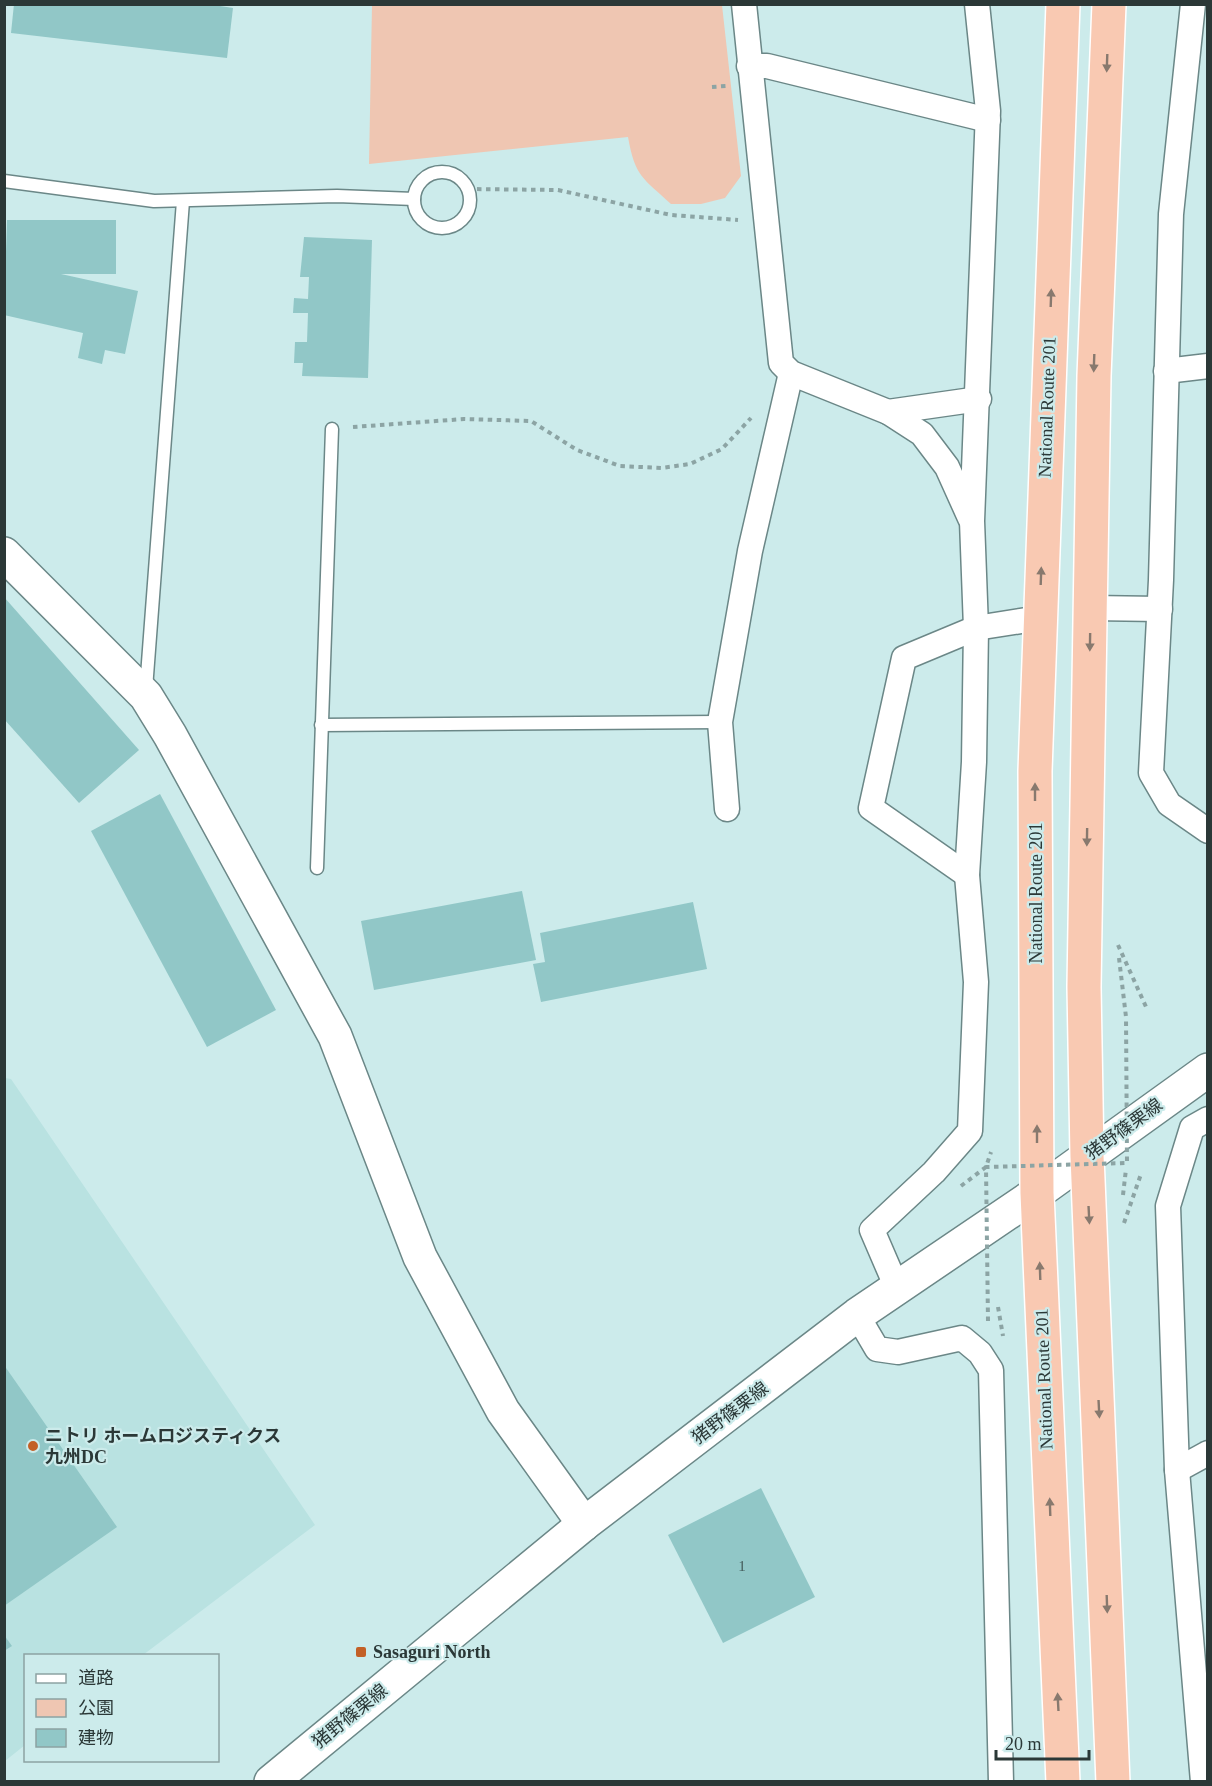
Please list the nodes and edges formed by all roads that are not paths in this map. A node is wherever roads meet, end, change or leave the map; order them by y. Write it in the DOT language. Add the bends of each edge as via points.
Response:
graph roads {
  1 [pos="744,4"];
  2 [pos="976,4"];
  3 [pos="1063,4"];
  4 [pos="1109,4"];
  5 [pos="1192,4"];
  6 [pos="749,66"];
  7 [pos="988,120"];
  8 [pos="4,181"];
  9 [pos="414,199"];
  10 [pos="183,201"];
  11 [pos="1208,366"];
  12 [pos="1167,371"];
  13 [pos="791,373"];
  14 [pos="979,399"];
  15 [pos="888,412"];
  16 [pos="332,429"];
  17 [pos="972,520"];
  18 [pos="4,554"];
  19 [pos="1090,608"];
  20 [pos="1160,609"];
  21 [pos="1040,618"];
  22 [pos="976,628"];
  23 [pos="146,696"];
  24 [pos="720,722"];
  25 [pos="321,725"];
  26 [pos="727,809"];
  27 [pos="1208,831"];
  28 [pos="317,868"];
  29 [pos="967,875"];
  30 [pos="1208,1070"];
  31 [pos="1208,1119"];
  32 [pos="1087,1156"];
  33 [pos="1037,1193"];
  34 [pos="897,1288"];
  35 [pos="857,1315"];
  36 [pos="1208,1453"];
  37 [pos="1177,1470"];
  38 [pos="584,1524"];
  39 [pos="271,1782"];
  40 [pos="1001,1782"];
  41 [pos="1063,1782"];
  42 [pos="1113,1782"];
  43 [pos="1203,1782"];
  1 -- 6 [label="street"];
  2 -- 7 [label="street"];
  21 -- 3 [label="highway, National Route 201, one-way"];
  4 -- 19 [label="highway, one-way" via="1094,376"];
  5 -- 12 [label="street" via="1171,214"];
  6 -- 7 [label="street" via="767,66"];
  6 -- 13 [label="street" via="781,363"];
  7 -- 14 [label="street"];
  8 -- 10 [label="lane" via="154,201"];
  9 -- 9 [label="lane" via="420,218 441,229 462,221 471,200 462,180 453,174 432,174 423,180"];
  9 -- 10 [label="lane" via="337,196"];
  10 -- 23 [label="lane"];
  11 -- 12 [label="street"];
  12 -- 20 [label="street"];
  13 -- 15 [label="street"];
  13 -- 24 [label="street" via="750,551"];
  14 -- 15 [label="street"];
  14 -- 17 [label="street"];
  15 -- 17 [label="street" via="922,434 946,467"];
  16 -- 25 [label="lane"];
  17 -- 22 [label="street"];
  18 -- 23 [label="main road"];
  19 -- 20 [label="street"];
  19 -- 32 [label="highway, one-way" via="1084,987"];
  20 -- 27 [label="street" via="1151,773 1169,804"];
  21 -- 22 [label="street"];
  33 -- 21 [label="highway, National Route 201, one-way" via="1035,771"];
  22 -- 29 [label="street"];
  22 -- 29 [label="street" via="904,658 871,808"];
  23 -- 38 [label="main road" via="335,1036 420,1257 503,1411"];
  24 -- 25 [label="lane"];
  24 -- 26 [label="street"];
  25 -- 28 [label="lane"];
  29 -- 34 [label="street" via="976,982 970,1131 934,1172 872,1230"];
  30 -- 32 [label="main road, 猪野篠栗線"];
  31 -- 37 [label="street" via="1191,1128 1168,1206"];
  32 -- 33 [label="main road, 猪野篠栗線"];
  32 -- 42 [label="highway, one-way"];
  33 -- 34 [label="main road, 猪野篠栗線"];
  41 -- 33 [label="highway, National Route 201, one-way"];
  34 -- 35 [label="main road, 猪野篠栗線"];
  35 -- 38 [label="main road, 猪野篠栗線"];
  35 -- 40 [label="street" via="877,1349 898,1352 962,1338 980,1353 991,1370"];
  36 -- 37 [label="street"];
  37 -- 43 [label="street"];
  38 -- 39 [label="main road, 猪野篠栗線"];
}
